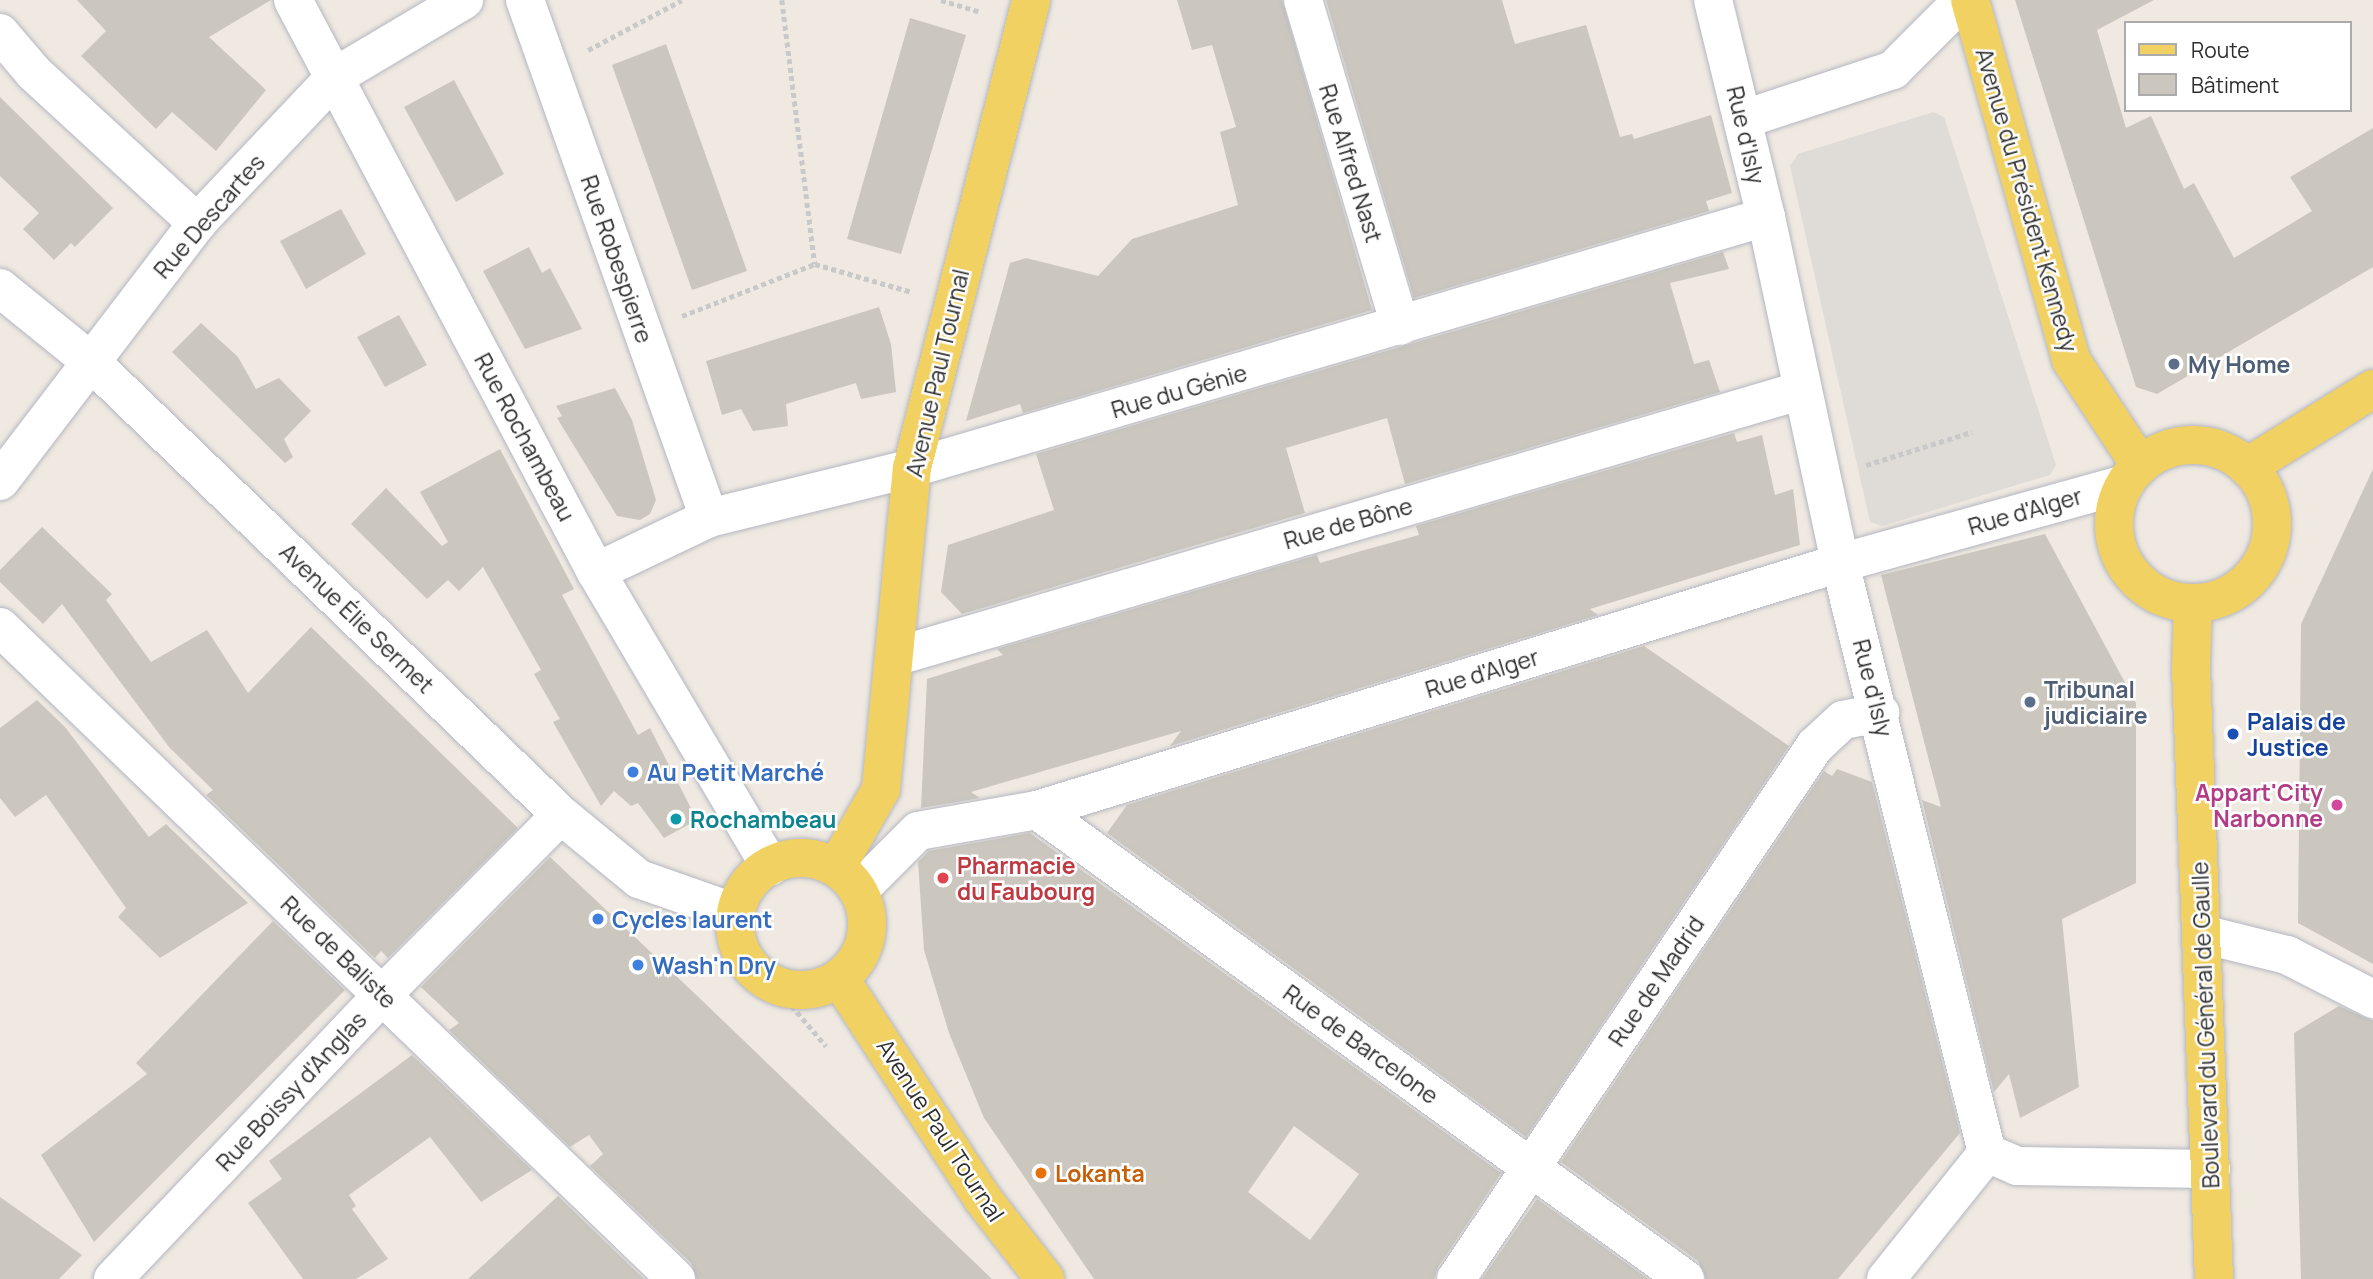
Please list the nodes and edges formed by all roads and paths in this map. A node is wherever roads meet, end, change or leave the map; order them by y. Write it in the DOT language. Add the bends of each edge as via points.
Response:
graph roads {
  1 [pos="293,0"];
  2 [pos="464,0"];
  3 [pos="525,0"];
  4 [pos="682,0"];
  5 [pos="782,0"];
  6 [pos="1303,0"];
  7 [pos="1713,0"];
  8 [pos="1963,0"];
  9 [pos="1970,0"];
  10 [pos="1035,8"];
  11 [pos="0,33"];
  12 [pos="550,70"];
  13 [pos="336,76"];
  14 [pos="1744,119"];
  15 [pos="1766,217"];
  16 [pos="197,223"];
  17 [pos="815,264"];
  18 [pos="0,288"];
  19 [pos="953,304"];
  20 [pos="1400,326"];
  21 [pos="643,331"];
  22 [pos="89,360"];
  23 [pos="2373,389"];
  24 [pos="1802,390"];
  25 [pos="1972,432"];
  26 [pos="2247,467"];
  27 [pos="912,468"];
  28 [pos="2132,475"];
  29 [pos="1822,479"];
  30 [pos="0,481"];
  31 [pos="709,519"];
  32 [pos="1840,563"];
  33 [pos="596,572"];
  34 [pos="2193,604"];
  35 [pos="0,627"];
  36 [pos="894,657"];
  37 [pos="1880,713"];
  38 [pos="1037,810"];
  39 [pos="561,815"];
  40 [pos="770,866"];
  41 [pos="847,879"];
  42 [pos="736,913"];
  43 [pos="2202,934"];
  44 [pos="840,979"];
  45 [pos="383,994"];
  46 [pos="2373,999"];
  47 [pos="1987,1153"];
  48 [pos="1531,1167"];
  49 [pos="2211,1169"];
  50 [pos="113,1279"];
  51 [pos="677,1279"];
  52 [pos="1045,1279"];
  53 [pos="1456,1279"];
  54 [pos="1685,1279"];
  55 [pos="1886,1279"];
  56 [pos="2214,1279"];
  1 -- 13 [label="street, Rue Rochambeau"];
  2 -- 13 [label="street, Rue Descartes"];
  3 -- 12 [label="street, Rue Robespierre"];
  4 -- 12 [label="path"];
  5 -- 17 [label="path"];
  6 -- 20 [label="street, Rue Alfred Nast"];
  7 -- 14 [label="street, Rue d'Isly"];
  8 -- 14 [label="street" via="1893,71"];
  9 -- 28 [label="main road, Avenue du Président Kennedy" via="2071,360"];
  10 -- 19 [label="main road, Avenue Paul Tournal"];
  11 -- 16 [label="street" via="34,74"];
  12 -- 21 [label="street, Rue Robespierre"];
  13 -- 16 [label="street, Rue Descartes"];
  13 -- 33 [label="street, Rue Rochambeau"];
  14 -- 15 [label="street, Rue d'Isly"];
  15 -- 20 [label="street, Rue du Génie"];
  15 -- 24 [label="street, Rue d'Isly"];
  16 -- 22 [label="street, Rue Descartes"];
  17 -- 19 [label="path"];
  17 -- 21 [label="path"];
  18 -- 22 [label="street, Avenue Élie Sermet"];
  19 -- 27 [label="main road, Avenue Paul Tournal"];
  20 -- 27 [label="street, Rue du Génie"];
  21 -- 31 [label="street, Rue Robespierre"];
  22 -- 30 [label="street, Rue Descartes"];
  22 -- 39 [label="street, Avenue Élie Sermet"];
  23 -- 26 [label="main road"];
  24 -- 29 [label="street, Rue d'Isly"];
  24 -- 36 [label="street, Rue de Bône"];
  25 -- 29 [label="path"];
  26 -- 28 [label="main road" via="2231,455 2193,445 2156,454"];
  26 -- 34 [label="main road" via="2262,485 2270,507 2266,554 2255,574 2237,590"];
  27 -- 31 [label="street, Rue du Génie"];
  27 -- 36 [label="main road, Avenue Paul Tournal"];
  28 -- 32 [label="street, Rue d'Alger"];
  28 -- 34 [label="main road" via="2113,528 2119,552 2130,573 2169,600"];
  29 -- 32 [label="street, Rue d'Isly"];
  31 -- 33 [label="street, Rue du Génie"];
  32 -- 37 [label="street, Rue d'Isly"];
  32 -- 38 [label="street, Rue d'Alger"];
  33 -- 40 [label="street, Rue Rochambeau"];
  34 -- 43 [label="main road, Boulevard du Général de Gaulle" via="2191,667"];
  35 -- 45 [label="street, Rue de Baliste"];
  36 -- 41 [label="main road, Avenue Paul Tournal" via="881,789"];
  37 -- 47 [label="street, Rue d'Isly"];
  37 -- 48 [label="street, Rue de Madrid" via="1843,720 1815,746"];
  38 -- 41 [label="street, Rue d'Alger" via="918,831"];
  38 -- 48 [label="street, Rue de Barcelone"];
  39 -- 42 [label="street, Avenue Élie Sermet" via="639,879"];
  39 -- 45 [label="street, Rue Boissy d'Anglas"];
  40 -- 41 [label="main road" via="792,859 815,860"];
  40 -- 42 [label="main road" via="742,894"];
  41 -- 44 [label="main road" via="868,929 864,948"];
  42 -- 44 [label="main road" via="742,956 775,986 797,991"];
  43 -- 46 [label="street" via="2287,955"];
  43 -- 49 [label="main road, Boulevard du Général de Gaulle"];
  44 -- 52 [label="main road, Avenue Paul Tournal" via="982,1198"];
  45 -- 50 [label="street, Rue Boissy d'Anglas"];
  45 -- 51 [label="street, Rue de Baliste"];
  47 -- 49 [label="street" via="2017,1166"];
  47 -- 55 [label="street"];
  48 -- 53 [label="street, Rue de Madrid"];
  48 -- 54 [label="street, Rue de Barcelone"];
  49 -- 56 [label="main road, Boulevard du Général de Gaulle"];
}
